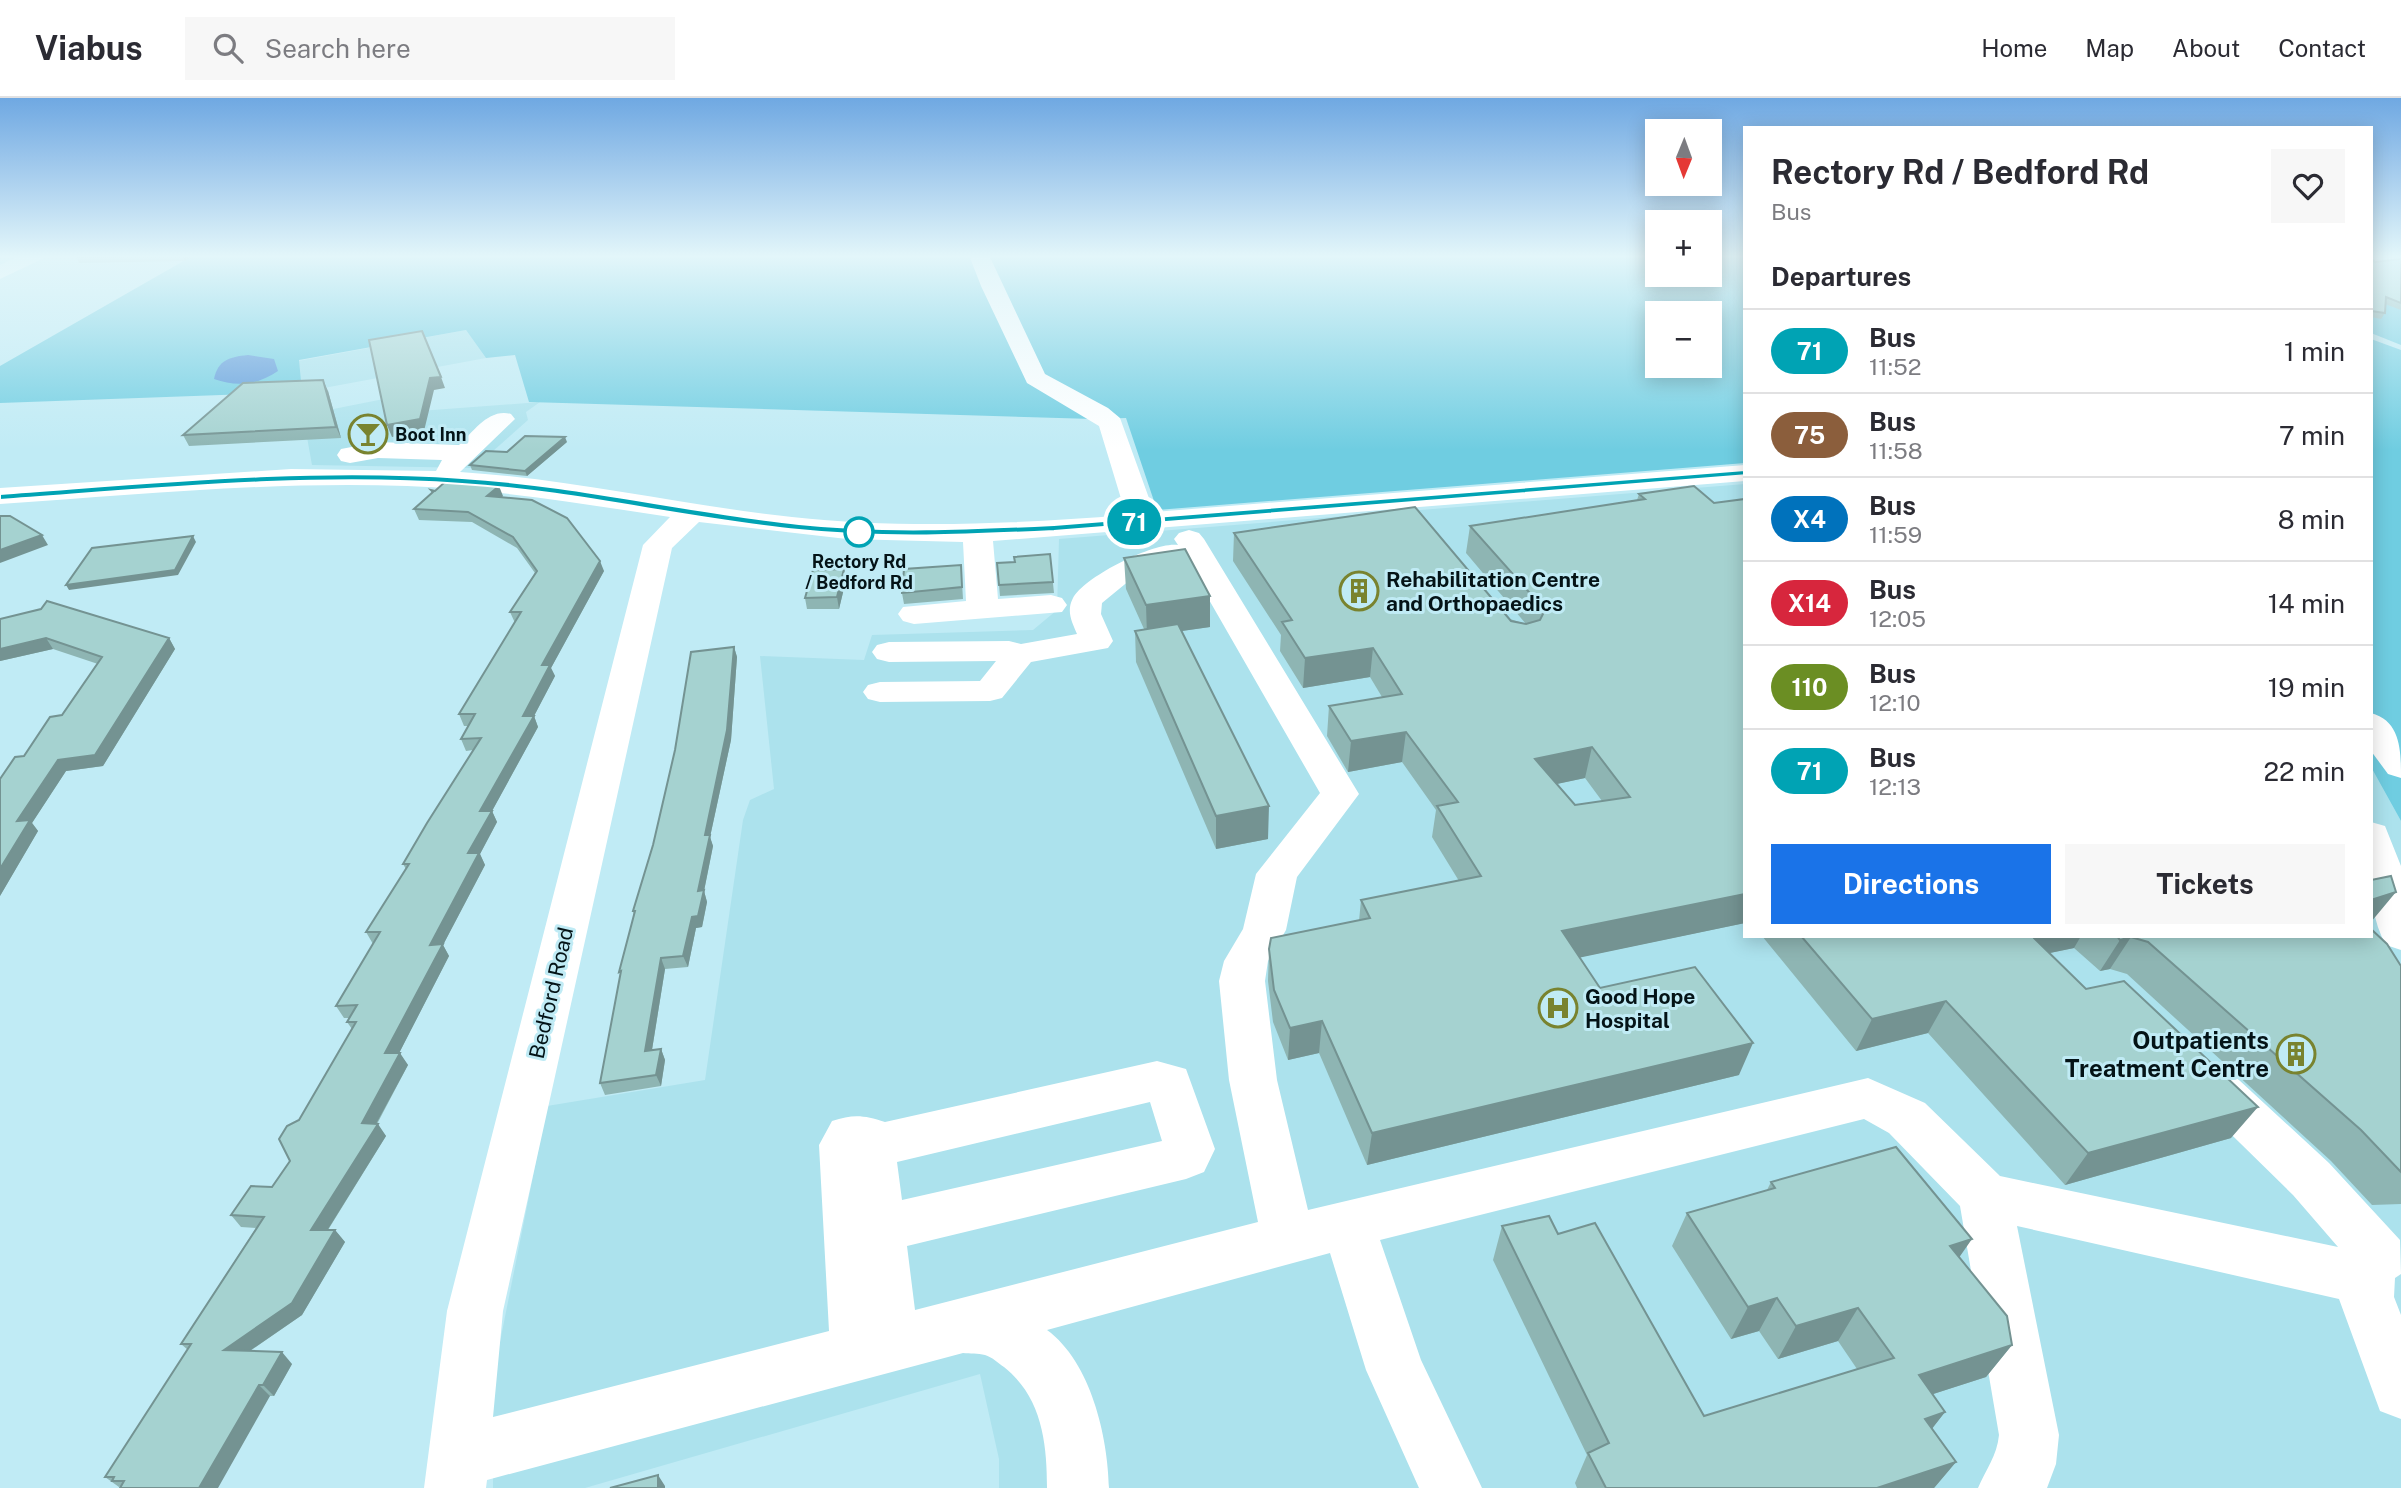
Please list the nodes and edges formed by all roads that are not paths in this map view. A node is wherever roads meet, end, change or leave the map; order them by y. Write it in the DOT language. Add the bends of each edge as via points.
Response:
graph roads {
  1 [pos="1007,320"];
  2 [pos="502,419"];
  3 [pos="442,424"];
  4 [pos="409,451"];
  5 [pos="466,453"];
  6 [pos="1743,472"];
  7 [pos="326,477"];
  8 [pos="437,480"];
  9 [pos="0,496"];
  10 [pos="1402,500"];
  11 [pos="690,513"];
  12 [pos="1142,521"];
  13 [pos="1424,526"];
  14 [pos="976,532"];
  15 [pos="1051,605"];
  16 [pos="983,610"];
  17 [pos="914,614"];
  18 [pos="890,652"];
  19 [pos="1020,654"];
  20 [pos="880,692"];
  21 [pos="2373,727"];
  22 [pos="2401,766"];
  23 [pos="2373,842"];
  24 [pos="2401,934"];
  25 [pos="2178,1053"];
  26 [pos="870,1147"];
  27 [pos="1985,1196"];
  28 [pos="1348,1225"];
  29 [pos="879,1229"];
  30 [pos="1288,1239"];
  31 [pos="2383,1265"];
  32 [pos="963,1326"];
  33 [pos="874,1348"];
  34 [pos="2401,1390"];
  35 [pos="456,1473"];
  36 [pos="1079,1488"];
  37 [pos="1451,1488"];
  38 [pos="2009,1488"];
  1 -- 12 [label="street" via="1035,378 1111,424"];
  2 -- 5 [label="street"];
  3 -- 4 [label="street"];
  4 -- 5 [label="street"];
  4 -- 7 [label="street" via="350,455"];
  5 -- 8 [label="street"];
  6 -- 10 [label="street"];
  7 -- 8 [label="street"];
  7 -- 9 [label="street"];
  8 -- 11 [label="street" via="543,489"];
  10 -- 12 [label="street"];
  10 -- 13 [label="street"];
  11 -- 14 [label="street" via="848,531"];
  11 -- 35 [label="street, Bedford Road" via="658,545 475,1311"];
  12 -- 14 [label="street"];
  14 -- 16 [label="street"];
  15 -- 16 [label="street"];
  16 -- 17 [label="street"];
  18 -- 19 [label="street"];
  19 -- 20 [label="street" via="989,691"];
  19 -- 30 [label="street" via="1096,641 1085,614 1087,600 1098,588 1119,572 1193,545 1340,794 1277,874 1264,930 1246,961 1242,981 1253,1080"];
  21 -- 22 [label="street"];
  23 -- 24 [label="street"];
  25 -- 31 [label="street" via="2311,1179"];
  26 -- 29 [label="street"];
  26 -- 29 [label="street" via="1157,1081 1169,1083 1190,1149 1186,1157"];
  26 -- 33 [label="street" via="870,1138 860,1135 850,1136 844,1145"];
  27 -- 28 [label="street" via="1907,1118 1868,1098"];
  27 -- 31 [label="street"];
  27 -- 38 [label="street" via="2029,1435 2028,1464"];
  28 -- 30 [label="street"];
  28 -- 37 [label="street" via="1395,1370"];
  29 -- 33 [label="street"];
  30 -- 32 [label="street"];
  31 -- 34 [label="street" via="2366,1297"];
  32 -- 33 [label="street"];
  32 -- 36 [label="street" via="989,1329 1013,1339 1040,1362 1065,1399 1079,1464"];
  33 -- 35 [label="street" via="631,1409"];
}
